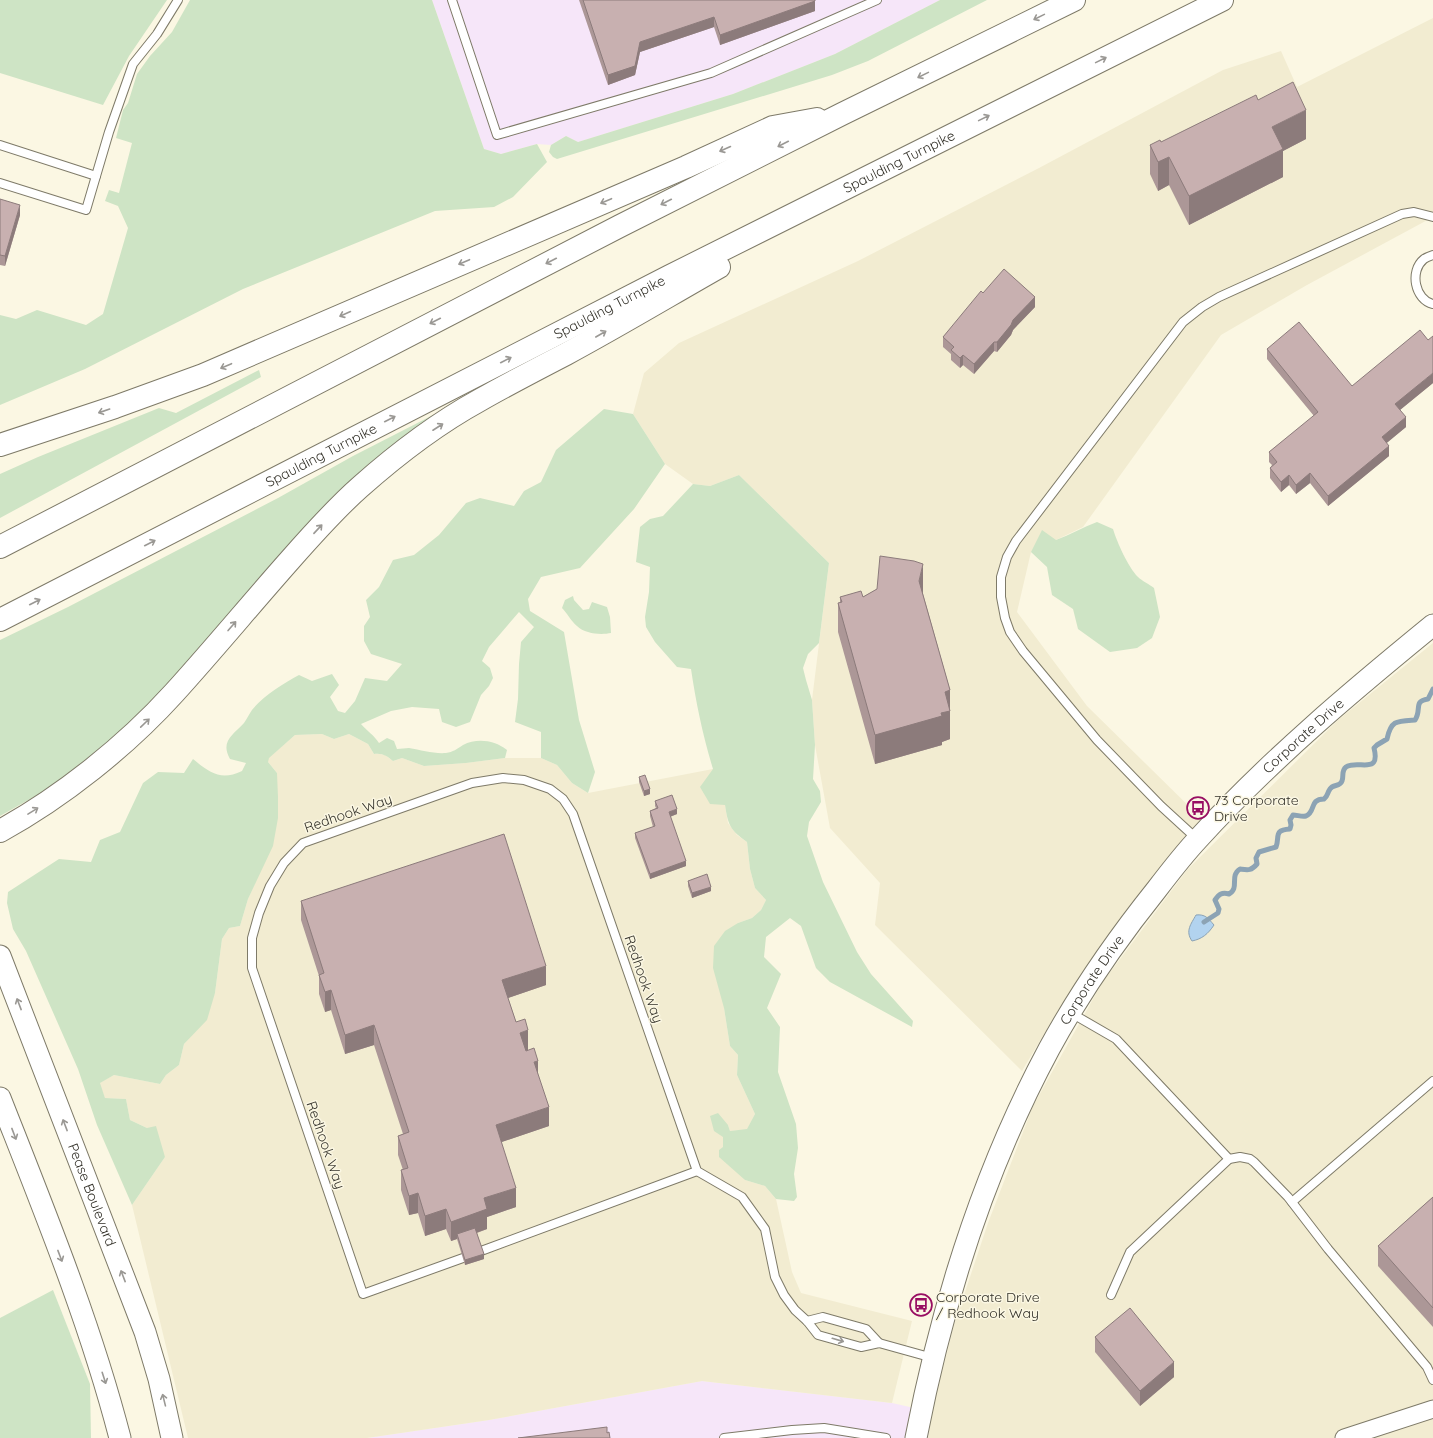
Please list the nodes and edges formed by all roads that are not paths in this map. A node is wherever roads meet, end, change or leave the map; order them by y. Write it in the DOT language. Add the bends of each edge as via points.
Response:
graph roads {
  1 [pos="178,0"];
  2 [pos="452,0"];
  3 [pos="877,0"];
  4 [pos="1074,0"];
  5 [pos="1222,0"];
  6 [pos="842,114"];
  7 [pos="949,135"];
  8 [pos="0,145"];
  9 [pos="96,176"];
  10 [pos="0,183"];
  11 [pos="1433,217"];
  12 [pos="1433,255"];
  13 [pos="1433,304"];
  14 [pos="0,445"];
  15 [pos="0,547"];
  16 [pos="0,620"];
  17 [pos="1433,625"];
  18 [pos="0,831"];
  19 [pos="1197,839"];
  20 [pos="0,956"];
  21 [pos="1070,1013"];
  22 [pos="1433,1081"];
  23 [pos="1,1102"];
  24 [pos="1229,1159"];
  25 [pos="697,1171"];
  26 [pos="1292,1202"];
  27 [pos="481,1251"];
  28 [pos="463,1258"];
  29 [pos="1111,1295"];
  30 [pos="807,1321"];
  31 [pos="879,1343"];
  32 [pos="933,1358"];
  33 [pos="1433,1380"];
  34 [pos="1433,1408"];
  35 [pos="120,1438"];
  36 [pos="172,1438"];
  37 [pos="724,1438"];
  38 [pos="886,1438"];
  39 [pos="916,1438"];
  40 [pos="1344,1438"];
  1 -- 9 [label="lane" via="157,34 133,64"];
  2 -- 3 [label="lane" via="497,135 711,73"];
  4 -- 6 [label="highway, one-way"];
  7 -- 5 [label="highway, Spaulding Turnpike, one-way"];
  6 -- 14 [label="highway, one-way" via="773,127 203,375"];
  6 -- 15 [label="highway, one-way" via="527,273"];
  16 -- 7 [label="highway, Spaulding Turnpike, one-way"];
  18 -- 7 [label="highway, one-way" via="60,793 146,722 319,527 358,488 411,445 478,401"];
  8 -- 9 [label="lane"];
  9 -- 10 [label="lane" via="86,210"];
  11 -- 19 [label="lane" via="1414,212 1402,214 1219,297 1183,322 1016,541 1007,557 1001,578 1001,597 1010,632 1022,651 1097,740"];
  12 -- 13 [label="lane" via="1424,259 1416,270 1415,282 1420,294 1428,303"];
  17 -- 19 [label="street, Corporate Drive" via="1296,741"];
  19 -- 21 [label="street, Corporate Drive" via="1133,919"];
  36 -- 20 [label="street, Pease Boulevard, one-way" via="145,1332"];
  21 -- 24 [label="lane" via="1116,1039"];
  21 -- 32 [label="street, Corporate Drive" via="1015,1118 986,1189 956,1275"];
  22 -- 26 [label="lane"];
  23 -- 35 [label="street, one-way" via="85,1323"];
  24 -- 26 [label="lane" via="1245,1157 1254,1162"];
  24 -- 29 [label="lane" via="1130,1252"];
  25 -- 27 [label="lane"];
  25 -- 28 [label="lane, Redhook Way" via="573,814 563,799 550,790 524,780 503,778 472,783 303,842 284,863 270,886 259,913 252,938 252,968 363,1294"];
  25 -- 30 [label="lane" via="742,1197 765,1229 775,1277 784,1295"];
  26 -- 33 [label="lane" via="1426,1367"];
  30 -- 31 [label="lane" via="823,1317 866,1330"];
  30 -- 31 [label="lane, one-way" via="818,1335 861,1347"];
  31 -- 32 [label="lane"];
  32 -- 39 [label="street, Corporate Drive"];
  34 -- 40 [label="street"];
  37 -- 38 [label="lane" via="824,1428"];
}
